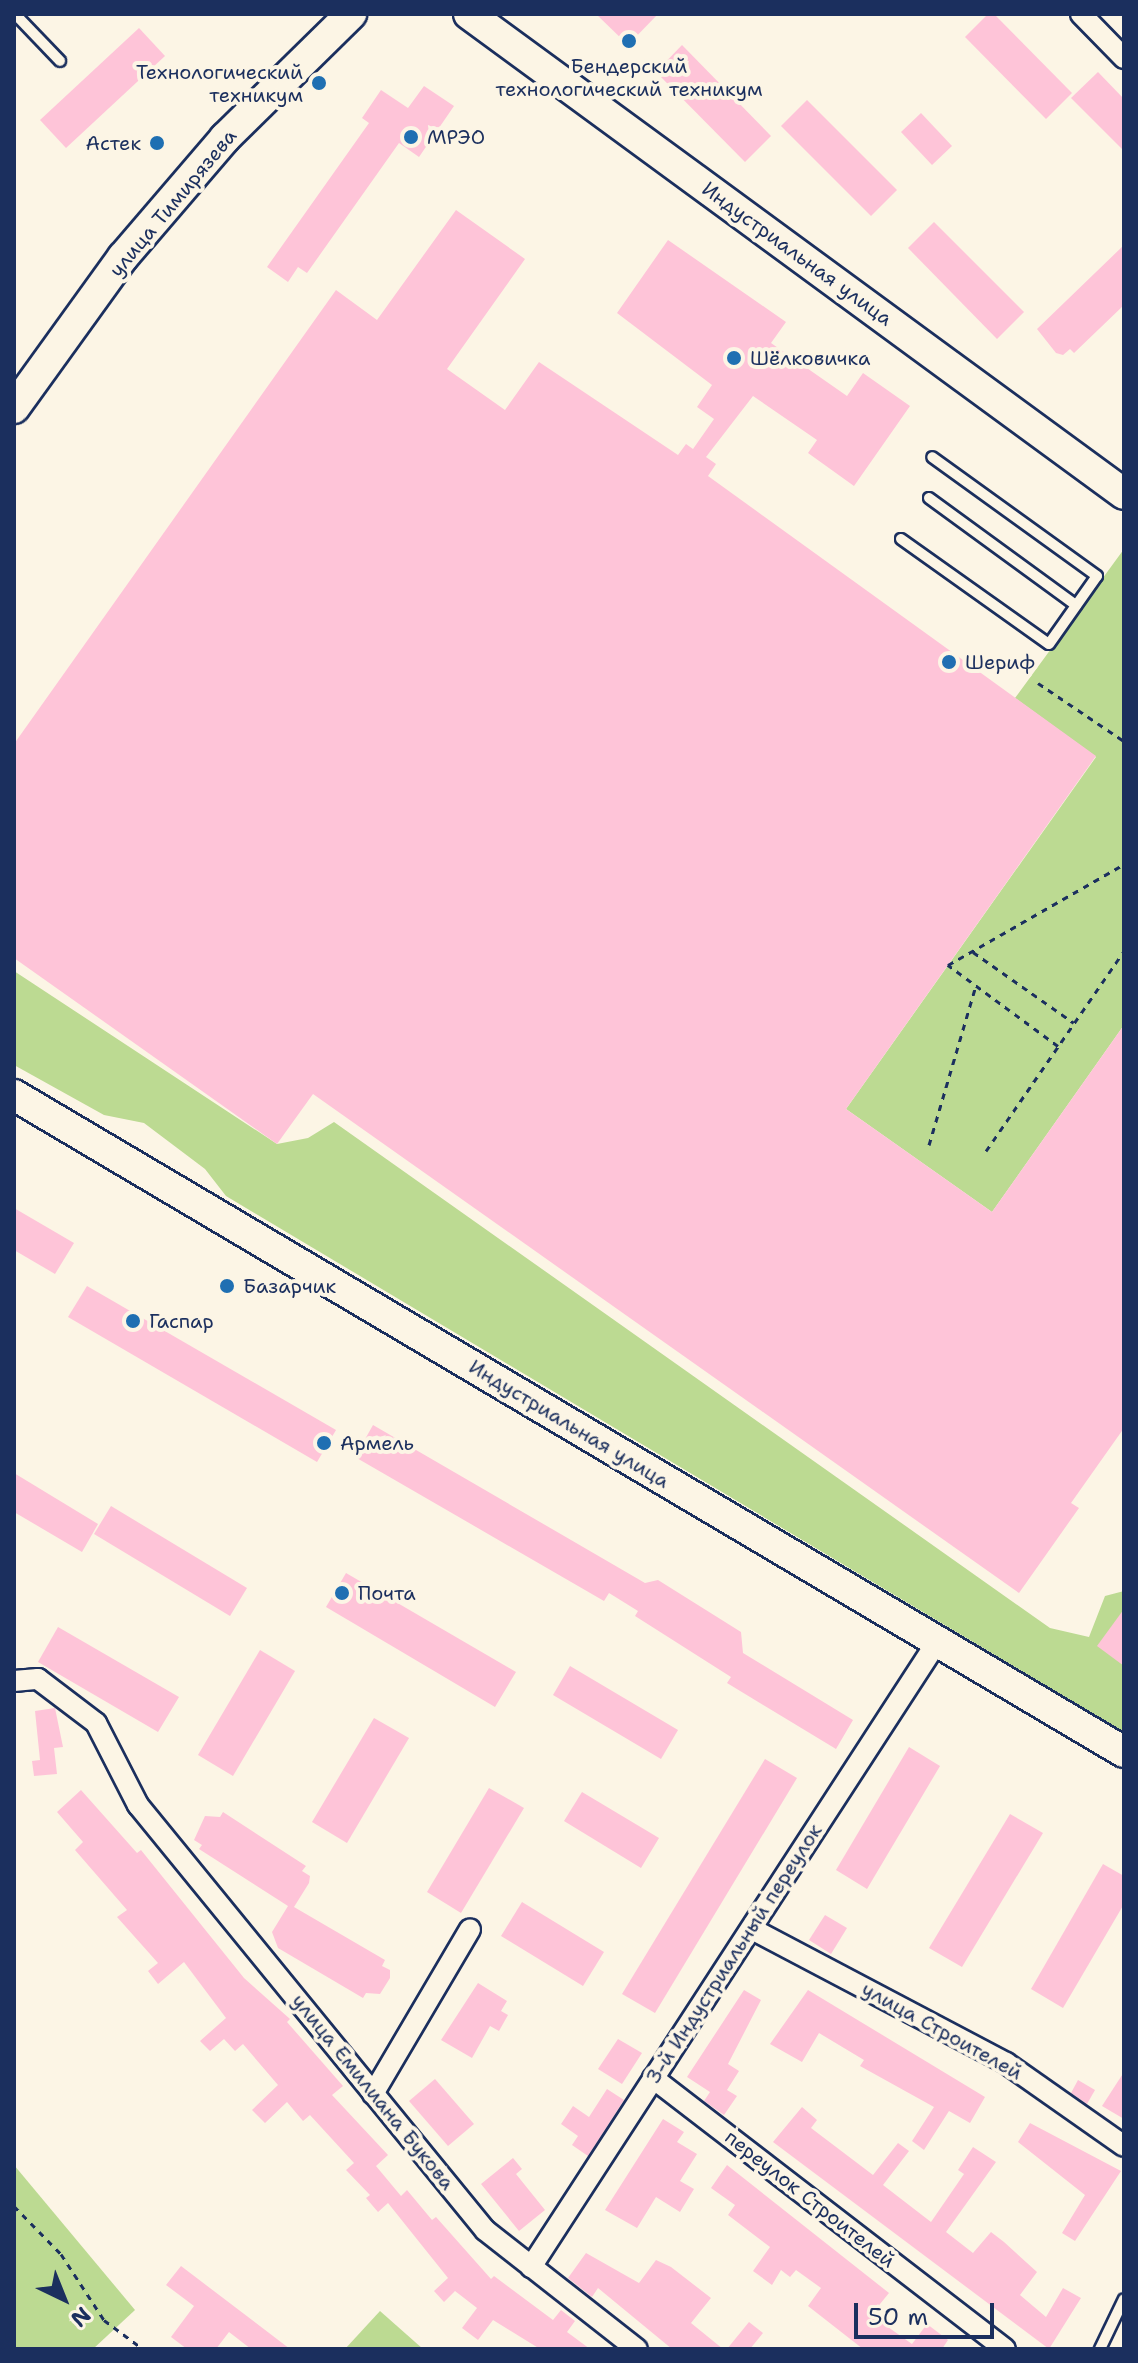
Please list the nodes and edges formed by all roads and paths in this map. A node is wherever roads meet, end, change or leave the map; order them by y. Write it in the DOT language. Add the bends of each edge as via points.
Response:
graph roads {
  1 [pos="15,14"];
  2 [pos="351,14"];
  3 [pos="469,14"];
  4 [pos="1081,14"];
  5 [pos="1124,58"];
  6 [pos="60,61"];
  7 [pos="14,408"];
  8 [pos="932,457"];
  9 [pos="1124,494"];
  10 [pos="929,498"];
  11 [pos="901,539"];
  12 [pos="1076,605"];
  13 [pos="1038,683"];
  14 [pos="1124,741"];
  15 [pos="1124,864"];
  16 [pos="972,951"];
  17 [pos="1124,951"];
  18 [pos="976,985"];
  19 [pos="1074,1023"];
  20 [pos="1058,1046"];
  21 [pos="14,1095"];
  22 [pos="929,1145"];
  23 [pos="986,1151"];
  24 [pos="937,1642"];
  25 [pos="14,1681"];
  26 [pos="1124,1752"];
  27 [pos="470,1929"];
  28 [pos="752,1929"];
  29 [pos="653,2078"];
  30 [pos="373,2094"];
  31 [pos="1124,2146"];
  32 [pos="14,2206"];
  33 [pos="531,2267"];
  34 [pos="1124,2299"];
  35 [pos="143,2349"];
  36 [pos="637,2349"];
  37 [pos="1005,2349"];
  38 [pos="1100,2349"];
  1 -- 6 [label="lane"];
  2 -- 7 [label="street, улица Тимирязева" via="225,138 123,257"];
  3 -- 9 [label="street, Индустриальная улица"];
  4 -- 5 [label="street"];
  8 -- 12 [label="lane" via="1097,576"];
  10 -- 12 [label="lane"];
  11 -- 12 [label="lane" via="1049,644"];
  13 -- 14 [label="path"];
  15 -- 16 [label="path"];
  16 -- 18 [label="path" via="948,965"];
  16 -- 19 [label="path"];
  17 -- 19 [label="path"];
  18 -- 20 [label="path"];
  18 -- 22 [label="path"];
  19 -- 20 [label="path"];
  20 -- 23 [label="path"];
  21 -- 24 [label="street, Индустриальная улица"];
  24 -- 26 [label="street, Индустриальная улица"];
  24 -- 28 [label="street, 3-й Индустриальный переулок"];
  25 -- 30 [label="street, улица Емилиана Букова" via="38,1679 96,1723 138,1805"];
  27 -- 30 [label="street"];
  28 -- 29 [label="street, 3-й Индустриальный переулок"];
  28 -- 31 [label="street, улица Строителей" via="1006,2063"];
  29 -- 33 [label="street, 3-й Индустриальный переулок"];
  29 -- 37 [label="street, переулок Строителей"];
  30 -- 33 [label="street, улица Емилиана Букова" via="485,2230"];
  32 -- 35 [label="path" via="61,2254 104,2320"];
  33 -- 36 [label="street, улица Емилиана Букова"];
  34 -- 38 [label="lane"];
}
